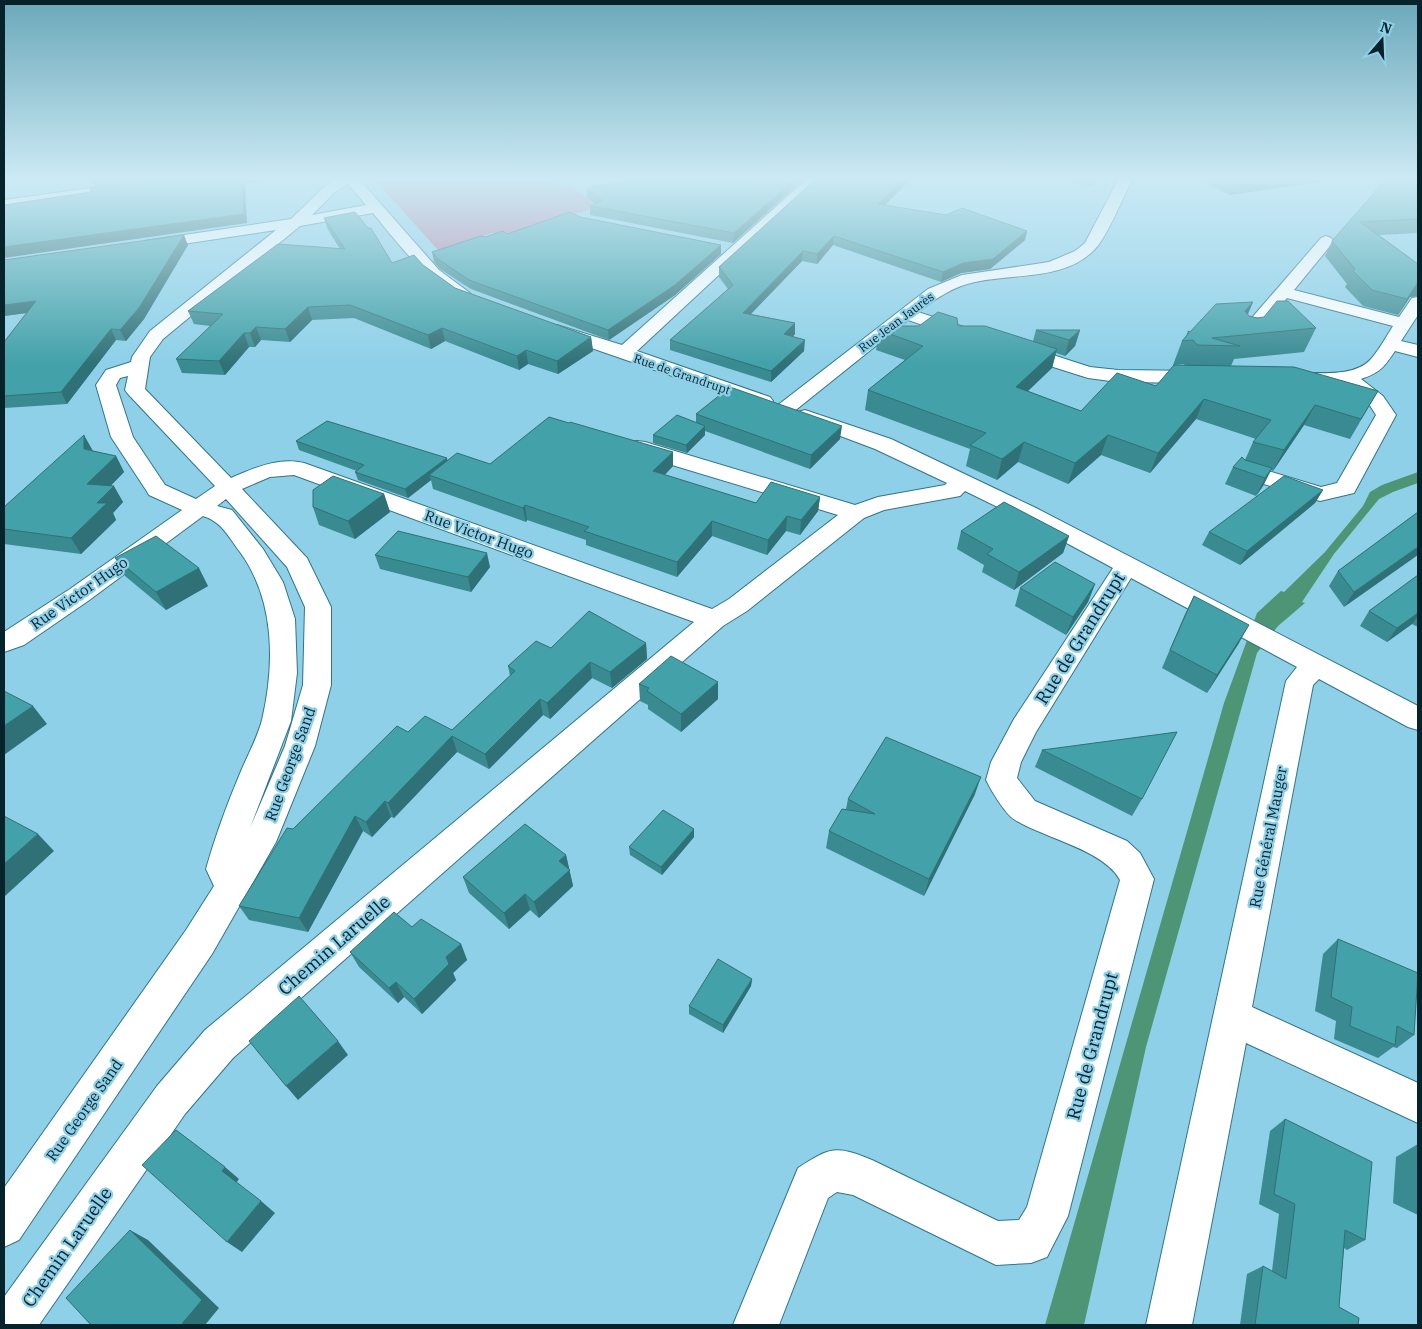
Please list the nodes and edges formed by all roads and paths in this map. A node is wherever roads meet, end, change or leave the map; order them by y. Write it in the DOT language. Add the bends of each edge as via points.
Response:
graph roads {
  1 [pos="165,240"];
  2 [pos="272,240"];
  3 [pos="404,240"];
  4 [pos="746,240"];
  5 [pos="1093,240"];
  6 [pos="1326,241"];
  7 [pos="137,245"];
  8 [pos="717,247"];
  9 [pos="735,250"];
  10 [pos="1283,292"];
  11 [pos="483,302"];
  12 [pos="1418,302"];
  13 [pos="906,314"];
  14 [pos="538,323"];
  15 [pos="1404,324"];
  16 [pos="1246,335"];
  17 [pos="979,338"];
  18 [pos="998,344"];
  19 [pos="1390,344"];
  20 [pos="1418,351"];
  21 [pos="621,353"];
  22 [pos="139,366"];
  23 [pos="1347,377"];
  24 [pos="1220,378"];
  25 [pos="1277,378"];
  26 [pos="786,409"];
  27 [pos="621,442"];
  28 [pos="1245,471"];
  29 [pos="962,482"];
  30 [pos="228,487"];
  31 [pos="199,507"];
  32 [pos="856,513"];
  33 [pos="1127,565"];
  34 [pos="714,620"];
  35 [pos="4,643"];
  36 [pos="1317,665"];
  37 [pos="1418,718"];
  38 [pos="232,886"];
  39 [pos="1232,1017"];
  40 [pos="1418,1103"];
  41 [pos="4,1225"];
  42 [pos="12,1325"];
  43 [pos="756,1325"];
  44 [pos="1169,1325"];
  1 -- 7 [label="street"];
  2 -- 22 [label="street, Rue George Sand" via="156,335 141,357"];
  3 -- 11 [label="street" via="433,273 464,295"];
  4 -- 9 [label="street"];
  5 -- 13 [label="street, Rue Jean Jaurès" via="1085,252 1071,261 973,277 946,286"];
  6 -- 10 [label="street"];
  8 -- 9 [label="street"];
  9 -- 21 [label="street"];
  10 -- 15 [label="street"];
  10 -- 16 [label="street"];
  12 -- 15 [label="street"];
  13 -- 17 [label="street"];
  13 -- 26 [label="street, Rue Jean Jaurès"];
  14 -- 21 [label="street, Rue de Grandrupt"];
  15 -- 19 [label="street"];
  18 -- 24 [label="street" via="1088,372 1118,376"];
  19 -- 20 [label="street"];
  19 -- 23 [label="street" via="1377,364"];
  21 -- 26 [label="street, Rue de Grandrupt"];
  22 -- 30 [label="street, Rue George Sand" via="135,390"];
  22 -- 31 [label="street" via="113,374 106,385 122,437 157,490"];
  23 -- 25 [label="street"];
  23 -- 28 [label="street" via="1376,400 1386,415 1346,488 1320,494"];
  26 -- 29 [label="street, Rue de Grandrupt" via="883,444"];
  27 -- 32 [label="street"];
  29 -- 32 [label="street" via="952,491 878,504"];
  29 -- 33 [label="street, Rue de Grandrupt"];
  30 -- 31 [label="street, Rue Victor Hugo"];
  30 -- 34 [label="street, Rue Victor Hugo" via="266,471 296,468"];
  30 -- 38 [label="street, Rue George Sand" via="298,564 318,607 317,686 300,746 265,832"];
  31 -- 35 [label="street, Rue Victor Hugo" via="79,595"];
  31 -- 38 [label="street" via="224,515 254,554 270,582 282,619 283,673 276,721 235,824 222,869"];
  32 -- 34 [label="street"];
  33 -- 36 [label="street, Rue de Grandrupt"];
  33 -- 43 [label="street, Rue de Grandrupt" via="1024,727 1006,762 1001,780 1024,810 1115,851 1128,863 1137,879 1046,1216 1031,1241 996,1243 857,1174 832,1170 813,1183"];
  34 -- 42 [label="street, Chemin Laruelle" via="219,1044 171,1100"];
  36 -- 37 [label="street, Rue de Grandrupt"];
  36 -- 39 [label="street, Rue Général Mauger" via="1300,681"];
  38 -- 41 [label="street, Rue George Sand" via="199,942"];
  39 -- 40 [label="street"];
  39 -- 44 [label="street, Rue Général Mauger"];
}
